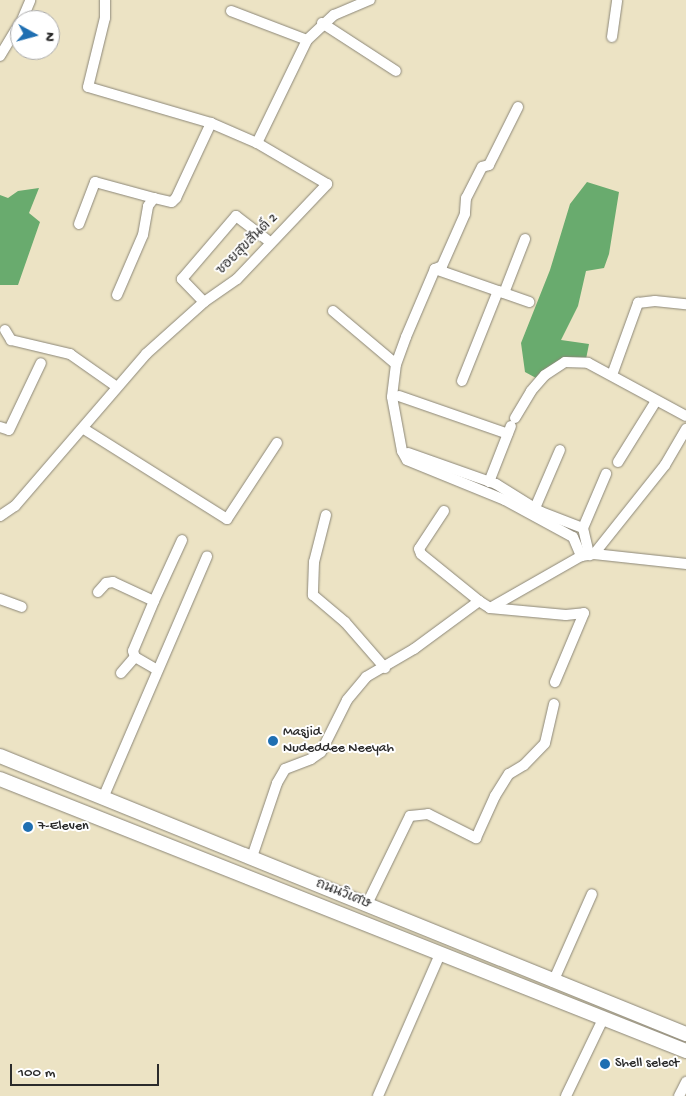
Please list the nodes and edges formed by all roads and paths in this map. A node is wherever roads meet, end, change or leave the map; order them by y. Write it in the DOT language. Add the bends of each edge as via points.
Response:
graph roads {
  1 [pos="105,0"];
  2 [pos="370,0"];
  3 [pos="617,0"];
  4 [pos="231,11"];
  5 [pos="322,23"];
  6 [pos="612,37"];
  7 [pos="10,40"];
  8 [pos="307,40"];
  9 [pos="0,56"];
  10 [pos="396,71"];
  11 [pos="518,107"];
  12 [pos="211,122"];
  13 [pos="258,142"];
  14 [pos="154,198"];
  15 [pos="79,224"];
  16 [pos="526,239"];
  17 [pos="270,242"];
  18 [pos="435,268"];
  19 [pos="501,292"];
  20 [pos="117,295"];
  21 [pos="204,302"];
  22 [pos="528,302"];
  23 [pos="686,304"];
  24 [pos="333,311"];
  25 [pos="5,330"];
  26 [pos="41,363"];
  27 [pos="396,364"];
  28 [pos="612,375"];
  29 [pos="462,381"];
  30 [pos="117,387"];
  31 [pos="399,396"];
  32 [pos="656,401"];
  33 [pos="686,416"];
  34 [pos="511,426"];
  35 [pos="0,427"];
  36 [pos="686,429"];
  37 [pos="84,430"];
  38 [pos="277,443"];
  39 [pos="560,450"];
  40 [pos="408,453"];
  41 [pos="618,462"];
  42 [pos="606,474"];
  43 [pos="489,482"];
  44 [pos="535,508"];
  45 [pos="444,511"];
  46 [pos="326,515"];
  47 [pos="0,516"];
  48 [pos="583,528"];
  49 [pos="182,540"];
  50 [pos="588,555"];
  51 [pos="207,556"];
  52 [pos="686,564"];
  53 [pos="98,592"];
  54 [pos="0,599"];
  55 [pos="154,601"];
  56 [pos="479,601"];
  57 [pos="22,607"];
  58 [pos="490,608"];
  59 [pos="134,657"];
  60 [pos="386,668"];
  61 [pos="156,669"];
  62 [pos="121,673"];
  63 [pos="555,682"];
  64 [pos="554,704"];
  65 [pos="0,756"];
  66 [pos="0,779"];
  67 [pos="103,798"];
  68 [pos="252,857"];
  69 [pos="592,894"];
  70 [pos="367,904"];
  71 [pos="440,954"];
  72 [pos="553,982"];
  73 [pos="603,1019"];
  74 [pos="686,1034"];
  75 [pos="686,1051"];
  76 [pos="686,1082"];
  77 [pos="378,1096"];
  78 [pos="566,1096"];
  79 [pos="679,1096"];
  1 -- 12 [label="street" via="105,18 88,87"];
  2 -- 5 [label="street"];
  3 -- 6 [label="street"];
  4 -- 8 [label="street"];
  5 -- 8 [label="street"];
  5 -- 10 [label="street"];
  7 -- 9 [label="street"];
  8 -- 13 [label="street"];
  11 -- 18 [label="street" via="489,165 482,167 466,198 465,214 442,266"];
  12 -- 13 [label="street"];
  12 -- 14 [label="street" via="176,198 172,202"];
  13 -- 17 [label="street, ซอยสุขสันต์ 2" via="327,184"];
  14 -- 15 [label="street" via="95,182"];
  14 -- 20 [label="street" via="148,206 143,235"];
  16 -- 19 [label="street"];
  17 -- 21 [label="street, ซอยสุขสันต์ 2" via="237,279"];
  17 -- 21 [label="street" via="236,216 182,280"];
  18 -- 19 [label="street"];
  18 -- 27 [label="street"];
  19 -- 22 [label="street"];
  19 -- 29 [label="street"];
  21 -- 30 [label="street, ซอยสุขสันต์ 2" via="146,354"];
  23 -- 28 [label="street" via="638,303"];
  24 -- 27 [label="street"];
  25 -- 30 [label="street" via="11,340 70,354"];
  26 -- 35 [label="street" via="9,430"];
  27 -- 50 [label="street" via="392,396 406,460 505,500 573,536"];
  28 -- 32 [label="street"];
  28 -- 34 [label="street" via="588,363 565,362 535,386"];
  30 -- 37 [label="street, ซอยสุขสันต์ 2"];
  31 -- 34 [label="street"];
  32 -- 33 [label="street"];
  32 -- 41 [label="street"];
  34 -- 43 [label="street"];
  36 -- 50 [label="street" via="665,465"];
  37 -- 38 [label="street" via="227,519"];
  37 -- 47 [label="street, ซอยสุขสันต์ 2" via="15,506"];
  39 -- 44 [label="street"];
  40 -- 43 [label="street"];
  42 -- 48 [label="street"];
  43 -- 44 [label="street"];
  44 -- 48 [label="street"];
  45 -- 56 [label="street" via="419,549"];
  46 -- 60 [label="street" via="314,562 313,595 345,622"];
  48 -- 50 [label="street"];
  49 -- 55 [label="street"];
  50 -- 52 [label="street"];
  50 -- 58 [label="street"];
  51 -- 61 [label="street"];
  53 -- 55 [label="street" via="106,583 113,582"];
  54 -- 57 [label="street"];
  55 -- 59 [label="street" via="135,644"];
  56 -- 58 [label="street"];
  56 -- 60 [label="street"];
  58 -- 63 [label="street" via="566,615 584,613"];
  59 -- 61 [label="street"];
  59 -- 62 [label="street"];
  60 -- 68 [label="street" via="366,677 348,700 321,752 285,769 277,783"];
  61 -- 67 [label="street"];
  64 -- 70 [label="street" via="545,743 524,765 509,774 476,838 428,814 410,816"];
  65 -- 67 [label="main road, ถนนวิเศษ"];
  66 -- 71 [label="main road, ถนนวิเศษ"];
  67 -- 68 [label="main road, ถนนวิเศษ"];
  68 -- 70 [label="main road, ถนนวิเศษ"];
  69 -- 72 [label="street"];
  70 -- 72 [label="main road, ถนนวิเศษ"];
  71 -- 73 [label="main road, ถนนวิเศษ"];
  71 -- 77 [label="street"];
  72 -- 74 [label="main road, ถนนวิเศษ"];
  73 -- 75 [label="main road, ถนนวิเศษ"];
  73 -- 78 [label="street"];
  76 -- 79 [label="street"];
}
